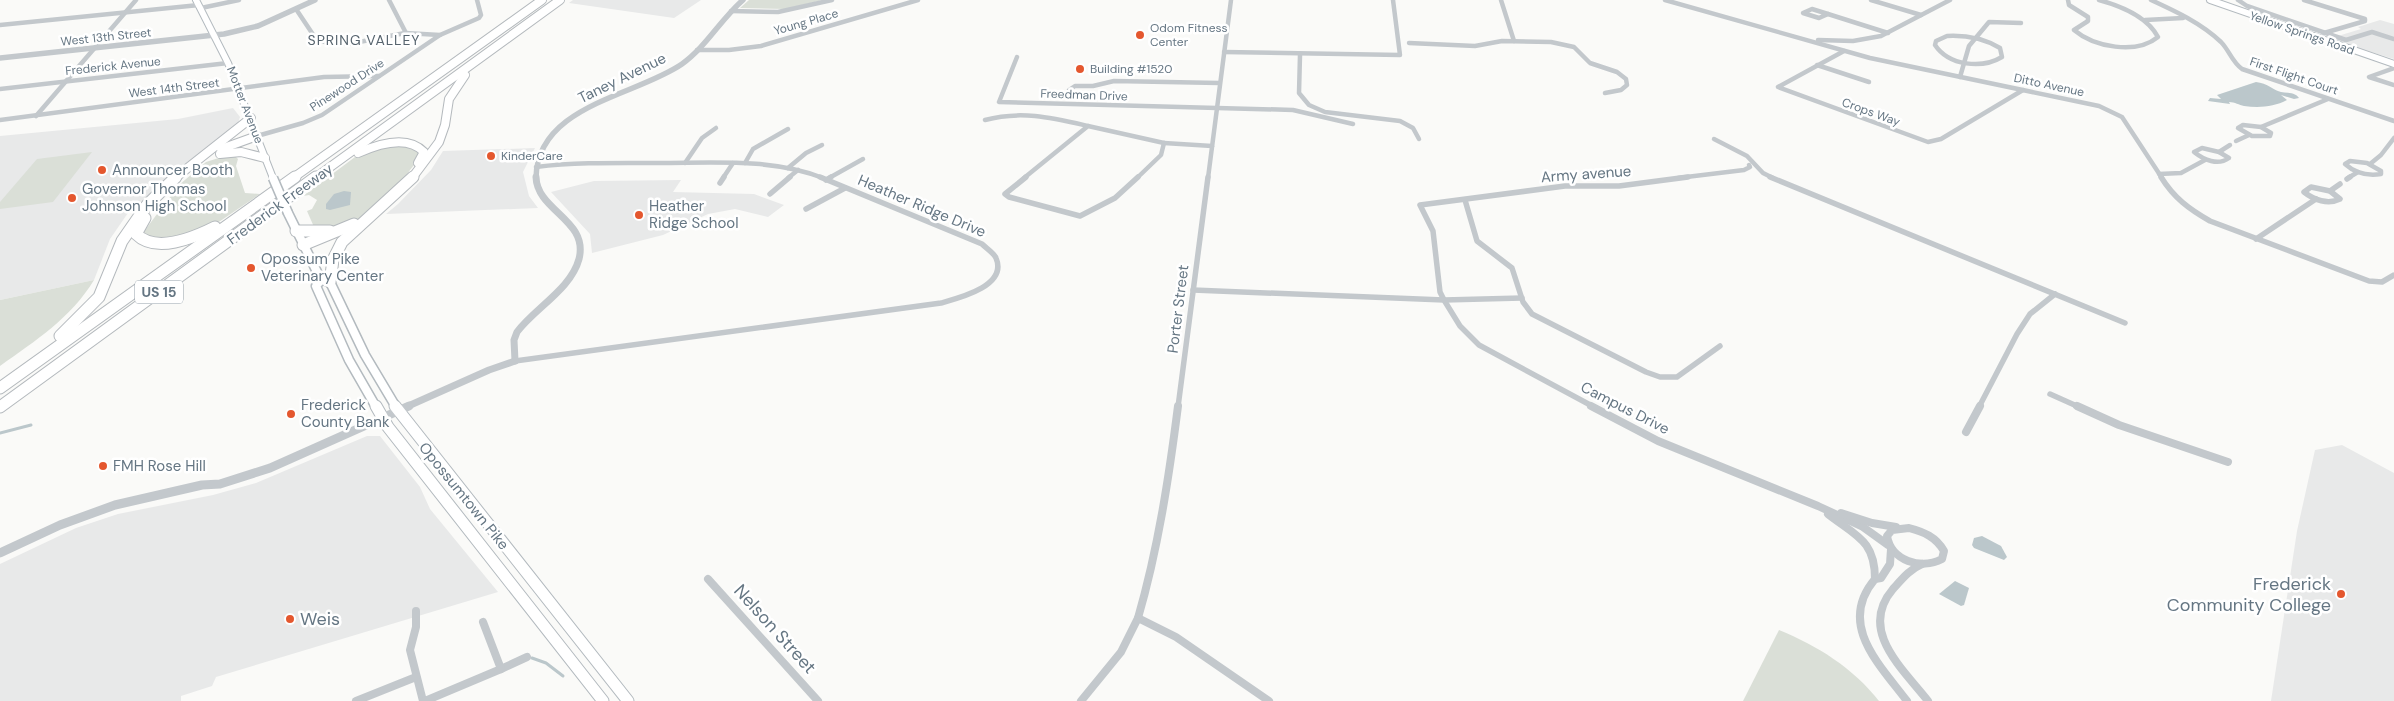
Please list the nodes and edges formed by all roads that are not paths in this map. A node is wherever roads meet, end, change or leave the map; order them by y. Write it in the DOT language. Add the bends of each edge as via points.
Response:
graph roads {
  1 [pos="136,0"];
  2 [pos="239,0"];
  3 [pos="314,0"];
  4 [pos="389,0"];
  5 [pos="477,0"];
  6 [pos="542,0"];
  7 [pos="560,0"];
  8 [pos="743,0"];
  9 [pos="832,0"];
  10 [pos="918,0"];
  11 [pos="1231,0"];
  12 [pos="1393,0"];
  13 [pos="1501,0"];
  14 [pos="1665,0"];
  15 [pos="1871,0"];
  16 [pos="1950,0"];
  17 [pos="2068,0"];
  18 [pos="2099,0"];
  19 [pos="2151,0"];
  20 [pos="2210,0"];
  21 [pos="2238,0"];
  22 [pos="2304,0"];
  23 [pos="199,4"];
  24 [pos="296,9"];
  25 [pos="731,11"];
  26 [pos="124,13"];
  27 [pos="1828,14"];
  28 [pos="2177,14"];
  29 [pos="1921,15"];
  30 [pos="2138,17"];
  31 [pos="2184,18"];
  32 [pos="2010,19"];
  33 [pos="2145,20"];
  34 [pos="2004,23"];
  35 [pos="2021,23"];
  36 [pos="0,25"];
  37 [pos="406,33"];
  38 [pos="1888,33"];
  39 [pos="2323,33"];
  40 [pos="440,35"];
  41 [pos="214,36"];
  42 [pos="1973,36"];
  43 [pos="2394,39"];
  44 [pos="1514,41"];
  45 [pos="1409,43"];
  46 [pos="1827,44"];
  47 [pos="95,48"];
  48 [pos="697,50"];
  49 [pos="1844,51"];
  50 [pos="1224,52"];
  51 [pos="1300,54"];
  52 [pos="1017,57"];
  53 [pos="0,58"];
  54 [pos="482,58"];
  55 [pos="228,63"];
  56 [pos="1963,63"];
  57 [pos="1817,65"];
  58 [pos="2394,66"];
  59 [pos="379,76"];
  60 [pos="1960,76"];
  61 [pos="66,82"];
  62 [pos="1869,82"];
  63 [pos="1220,83"];
  64 [pos="2394,86"];
  65 [pos="0,89"];
  66 [pos="240,90"];
  67 [pos="1069,90"];
  68 [pos="2023,90"];
  69 [pos="1605,93"];
  70 [pos="2328,99"];
  71 [pos="1216,109"];
  72 [pos="36,116"];
  73 [pos="251,118"];
  74 [pos="0,120"];
  75 [pos="985,120"];
  76 [pos="2394,121"];
  77 [pos="1353,124"];
  78 [pos="1088,126"];
  79 [pos="2261,127"];
  80 [pos="716,128"];
  81 [pos="788,129"];
  82 [pos="2250,135"];
  83 [pos="257,136"];
  84 [pos="1714,138"];
  85 [pos="2394,138"];
  86 [pos="1419,139"];
  87 [pos="2236,141"];
  88 [pos="1164,144"];
  89 [pos="822,145"];
  90 [pos="2230,145"];
  91 [pos="1212,146"];
  92 [pos="214,148"];
  93 [pos="2219,152"];
  94 [pos="206,158"];
  95 [pos="265,158"];
  96 [pos="863,159"];
  97 [pos="2205,160"];
  98 [pos="684,163"];
  99 [pos="733,163"];
  100 [pos="745,163"];
  101 [pos="2370,164"];
  102 [pos="1749,165"];
  103 [pos="536,167"];
  104 [pos="788,168"];
  105 [pos="798,170"];
  106 [pos="2358,172"];
  107 [pos="2159,174"];
  108 [pos="318,176"];
  109 [pos="273,178"];
  110 [pos="2347,179"];
  111 [pos="826,180"];
  112 [pos="720,184"];
  113 [pos="2340,184"];
  114 [pos="845,188"];
  115 [pos="2330,191"];
  116 [pos="770,194"];
  117 [pos="2316,199"];
  118 [pos="1465,200"];
  119 [pos="258,203"];
  120 [pos="1420,205"];
  121 [pos="806,209"];
  122 [pos="288,213"];
  123 [pos="352,228"];
  124 [pos="296,231"];
  125 [pos="2256,240"];
  126 [pos="303,245"];
  127 [pos="2394,276"];
  128 [pos="326,281"];
  129 [pos="1193,290"];
  130 [pos="2055,294"];
  131 [pos="1522,298"];
  132 [pos="1444,300"];
  133 [pos="2125,323"];
  134 [pos="1720,346"];
  135 [pos="515,361"];
  136 [pos="17,376"];
  137 [pos="0,388"];
  138 [pos="2050,394"];
  139 [pos="0,407"];
  140 [pos="398,411"];
  141 [pos="383,418"];
  142 [pos="1966,432"];
  143 [pos="2228,462"];
  144 [pos="1818,506"];
  145 [pos="1902,528"];
  146 [pos="1890,547"];
  147 [pos="0,553"];
  148 [pos="1922,564"];
  149 [pos="1875,579"];
  150 [pos="708,580"];
  151 [pos="416,611"];
  152 [pos="1138,618"];
  153 [pos="482,622"];
  154 [pos="527,657"];
  155 [pos="501,668"];
  156 [pos="416,677"];
  157 [pos="356,701"];
  158 [pos="424,701"];
  159 [pos="603,701"];
  160 [pos="628,701"];
  161 [pos="818,701"];
  162 [pos="1081,701"];
  163 [pos="1269,701"];
  164 [pos="1907,701"];
  165 [pos="1928,701"];
  1 -- 26 [label="street"];
  2 -- 23 [label="street"];
  3 -- 24 [label="street, West 13th Street"];
  4 -- 37 [label="street"];
  5 -- 40 [label="street, Pinewood Drive" via="479,18"];
  6 -- 119 [label="highway, Frederick Freeway / US 15"];
  7 -- 54 [label="highway, Frederick Freeway / US 15"];
  8 -- 25 [label="street, Taney Avenue"];
  9 -- 25 [label="street" via="778,12"];
  10 -- 48 [label="street, Young Place" via="761,46"];
  11 -- 50 [label="street, Porter Street"];
  12 -- 51 [label="street" via="1400,55"];
  13 -- 44 [label="street"];
  14 -- 46 [label="street"];
  15 -- 29 [label="street"];
  16 -- 29 [label="street"];
  17 -- 33 [label="street" via="2069,6 2088,17 2075,27 2076,33 2101,43 2138,46 2155,41 2157,31"];
  18 -- 30 [label="street"];
  19 -- 28 [label="street, First Flight Court"];
  20 -- 58 [label="main road, Yellow Springs Road"];
  21 -- 39 [label="street"];
  22 -- 39 [label="street" via="2366,21"];
  23 -- 26 [label="street"];
  23 -- 41 [label="main road, Motter Avenue"];
  24 -- 37 [label="street" via="316,39 329,43 357,43"];
  24 -- 41 [label="street, West 13th Street" via="258,26"];
  25 -- 48 [label="street, Taney Avenue"];
  26 -- 36 [label="street"];
  26 -- 47 [label="street"];
  27 -- 27 [label="street" via="1812,9 1803,14 1819,18"];
  27 -- 38 [label="street"];
  28 -- 30 [label="street"];
  28 -- 31 [label="street, First Flight Court"];
  29 -- 38 [label="street"];
  30 -- 33 [label="street"];
  31 -- 33 [label="street"];
  31 -- 70 [label="street, First Flight Court" via="2223,44 2238,67"];
  32 -- 34 [label="street"];
  34 -- 35 [label="street"];
  34 -- 42 [label="street" via="1989,22"];
  37 -- 40 [label="street"];
  38 -- 46 [label="street" via="1860,41"];
  39 -- 43 [label="street" via="2346,40 2372,32"];
  40 -- 59 [label="street, Pinewood Drive"];
  41 -- 47 [label="street, West 13th Street"];
  41 -- 55 [label="main road, Motter Avenue"];
  42 -- 56 [label="street"];
  42 -- 56 [label="street" via="1947,36 1936,41 1940,52"];
  42 -- 56 [label="street" via="2000,48 2002,56 1989,63"];
  44 -- 45 [label="street" via="1476,46"];
  44 -- 69 [label="street" via="1543,41 1574,47 1590,64 1617,72 1626,79 1627,85 1622,90"];
  46 -- 49 [label="street, Ditto Avenue"];
  47 -- 53 [label="street, West 13th Street"];
  47 -- 61 [label="street"];
  48 -- 103 [label="street, Taney Avenue" via="676,68 608,97 578,115 550,140"];
  49 -- 57 [label="street, Crops Way"];
  49 -- 60 [label="street, Ditto Avenue"];
  50 -- 51 [label="street"];
  50 -- 63 [label="street, Porter Street"];
  51 -- 86 [label="street" via="1299,93 1312,106 1335,114 1397,121 1414,128"];
  52 -- 71 [label="street, Freedman Drive" via="999,102"];
  54 -- 108 [label="highway, Frederick Freeway / US 15"];
  54 -- 123 [label="highway" via="454,88 439,142 420,170 394,198"];
  55 -- 61 [label="street, Frederick Avenue"];
  55 -- 66 [label="main road, Motter Avenue"];
  56 -- 60 [label="street"];
  57 -- 62 [label="street"];
  57 -- 68 [label="street, Crops Way" via="1778,86 1924,141 1941,139"];
  58 -- 64 [label="street" via="2368,77"];
  59 -- 66 [label="street, West 14th Street" via="332,76"];
  59 -- 83 [label="street, Pinewood Drive" via="313,119"];
  60 -- 68 [label="street, Ditto Avenue"];
  61 -- 65 [label="street, Frederick Avenue"];
  61 -- 72 [label="street"];
  63 -- 67 [label="street, Freedman Drive" via="1114,81 1075,86"];
  63 -- 71 [label="street, Porter Street"];
  66 -- 72 [label="street, West 14th Street"];
  66 -- 73 [label="main road, Motter Avenue"];
  68 -- 107 [label="street, Ditto Avenue" via="2099,106 2116,113 2125,120"];
  70 -- 76 [label="street, First Flight Court"];
  70 -- 79 [label="street"];
  71 -- 77 [label="street" via="1300,111"];
  71 -- 91 [label="street, Porter Street"];
  72 -- 74 [label="street, West 14th Street"];
  73 -- 83 [label="main road, Motter Avenue"];
  73 -- 92 [label="highway"];
  75 -- 78 [label="street" via="1005,114 1027,113"];
  78 -- 88 [label="street"];
  78 -- 88 [label="street" via="1006,191 1006,196 1080,216 1115,198 1155,162"];
  79 -- 82 [label="street" via="2271,133 2270,136"];
  79 -- 82 [label="street" via="2239,126"];
  80 -- 98 [label="street" via="702,138"];
  81 -- 100 [label="street" via="753,149"];
  82 -- 87 [label="street"];
  83 -- 92 [label="highway"];
  83 -- 94 [label="highway" via="222,148"];
  83 -- 95 [label="main road, Motter Avenue"];
  84 -- 130 [label="street" via="1746,156 1772,178"];
  85 -- 101 [label="street"];
  88 -- 91 [label="street"];
  89 -- 104 [label="street"];
  90 -- 93 [label="street"];
  91 -- 129 [label="street, Porter Street"];
  92 -- 136 [label="highway" via="177,176 147,205 122,241 99,296 71,328"];
  93 -- 97 [label="street" via="2229,158 2228,161"];
  93 -- 97 [label="street" via="2194,152"];
  94 -- 95 [label="highway" via="236,152"];
  94 -- 119 [label="highway" via="162,198 141,225 137,237 156,243 187,239"];
  95 -- 109 [label="main road, Motter Avenue"];
  96 -- 111 [label="street"];
  97 -- 107 [label="street" via="2181,173"];
  98 -- 99 [label="street, Heather Ridge Drive"];
  98 -- 103 [label="street, Heather Ridge Drive" via="572,163"];
  99 -- 100 [label="street, Heather Ridge Drive"];
  99 -- 112 [label="street"];
  100 -- 104 [label="street, Heather Ridge Drive"];
  101 -- 106 [label="street" via="2382,171 2381,174"];
  101 -- 106 [label="street" via="2346,162 2347,167"];
  102 -- 118 [label="street, Army avenue" via="1744,170 1628,185 1564,186"];
  103 -- 135 [label="street" via="540,193 574,230 580,251 565,282 517,332"];
  104 -- 105 [label="street, Heather Ridge Drive"];
  105 -- 111 [label="street, Heather Ridge Drive"];
  105 -- 116 [label="street"];
  106 -- 110 [label="street"];
  107 -- 125 [label="street, Ditto Avenue" via="2172,194 2188,208"];
  108 -- 123 [label="highway" via="374,146 404,143 423,149 423,157 397,188"];
  108 -- 139 [label="highway, Frederick Freeway / US 15"];
  109 -- 122 [label="main road, Motter Avenue, bridge"];
  111 -- 114 [label="street, Heather Ridge Drive"];
  113 -- 115 [label="street"];
  114 -- 121 [label="street"];
  114 -- 135 [label="street, Heather Ridge Drive" via="982,244 999,263 996,275 975,293 941,303"];
  115 -- 117 [label="street" via="2339,196 2339,201"];
  115 -- 117 [label="street" via="2311,187 2304,189 2306,194"];
  117 -- 125 [label="street"];
  118 -- 120 [label="street, Army avenue"];
  118 -- 131 [label="street" via="1477,241 1512,268"];
  119 -- 136 [label="highway, Frederick Freeway / US 15"];
  120 -- 132 [label="street, Campus Drive" via="1433,231 1440,292"];
  122 -- 124 [label="main road, Opossumtown Pike"];
  123 -- 124 [label="highway" via="325,232"];
  123 -- 126 [label="highway" via="330,239"];
  123 -- 128 [label="highway" via="334,255"];
  124 -- 126 [label="main road, Opossumtown Pike"];
  125 -- 127 [label="street, Ditto Avenue" via="2375,282"];
  126 -- 128 [label="main road, Opossumtown Pike"];
  128 -- 140 [label="main road, Opossumtown Pike"];
  128 -- 141 [label="main road, Opossumtown Pike" via="316,286 359,379"];
  129 -- 132 [label="street"];
  129 -- 152 [label="street, Porter Street" via="1172,450"];
  130 -- 133 [label="street"];
  130 -- 142 [label="street" via="2025,321"];
  131 -- 132 [label="street"];
  131 -- 134 [label="street" via="1528,310 1537,317 1660,377 1677,377"];
  132 -- 144 [label="street, Campus Drive" via="1462,331 1481,348 1658,441"];
  135 -- 140 [label="street" via="445,394"];
  136 -- 137 [label="highway, Frederick Freeway / US 15"];
  138 -- 143 [label="street" via="2119,424"];
  140 -- 141 [label="street"];
  140 -- 160 [label="main road, Opossumtown Pike"];
  141 -- 147 [label="street" via="270,468 220,484 202,485 97,511 44,531"];
  141 -- 159 [label="main road, Opossumtown Pike"];
  144 -- 145 [label="street, Campus Drive" via="1872,523"];
  144 -- 146 [label="street, Campus Drive" via="1863,527"];
  144 -- 149 [label="street, Campus Drive" via="1869,546 1875,561"];
  145 -- 146 [label="street" via="1889,533"];
  145 -- 148 [label="street, Campus Drive" via="1922,532 1942,547 1942,560"];
  146 -- 148 [label="street, Campus Drive" via="1908,561"];
  146 -- 149 [label="street" via="1890,564 1881,578"];
  148 -- 165 [label="street" via="1915,566 1887,596 1881,606 1878,623 1893,654"];
  149 -- 164 [label="street" via="1862,597 1861,633"];
  150 -- 161 [label="street, Nelson Street"];
  151 -- 156 [label="street" via="410,650"];
  152 -- 162 [label="street, Porter Street" via="1121,652"];
  152 -- 163 [label="street" via="1176,637"];
  153 -- 155 [label="street"];
  154 -- 155 [label="street"];
  155 -- 158 [label="street"];
  156 -- 157 [label="street"];
  156 -- 158 [label="street"];
}
